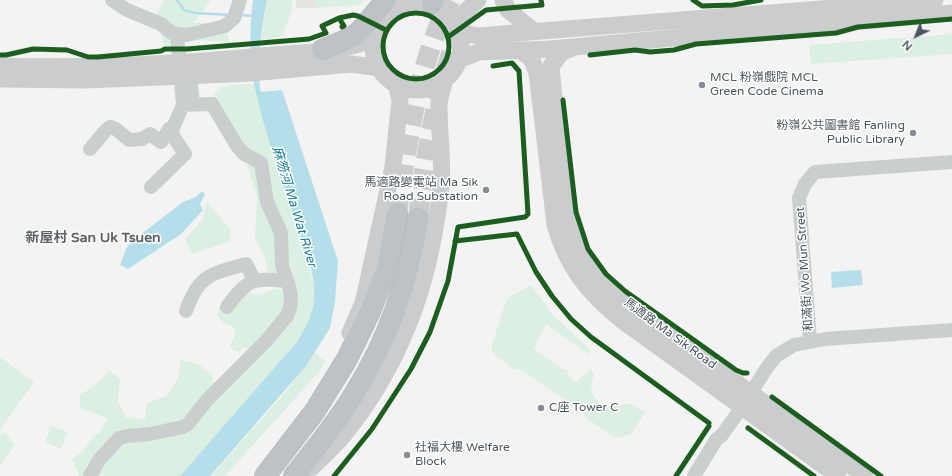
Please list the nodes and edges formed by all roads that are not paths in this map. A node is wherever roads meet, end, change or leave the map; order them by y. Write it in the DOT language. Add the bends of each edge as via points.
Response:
graph roads {
  1 [pos="112,0"];
  2 [pos="240,0"];
  3 [pos="386,0"];
  4 [pos="478,0"];
  5 [pos="503,0"];
  6 [pos="935,0"];
  7 [pos="432,2"];
  8 [pos="866,4"];
  9 [pos="952,13"];
  10 [pos="457,27"];
  11 [pos="534,31"];
  12 [pos="182,35"];
  13 [pos="374,38"];
  14 [pos="575,47"];
  15 [pos="322,50"];
  16 [pos="519,50"];
  17 [pos="458,60"];
  18 [pos="0,66"];
  19 [pos="380,68"];
  20 [pos="185,70"];
  21 [pos="0,79"];
  22 [pos="440,83"];
  23 [pos="396,84"];
  24 [pos="188,105"];
  25 [pos="172,130"];
  26 [pos="90,149"];
  27 [pos="952,162"];
  28 [pos="150,187"];
  29 [pos="398,214"];
  30 [pos="418,219"];
  31 [pos="254,280"];
  32 [pos="287,281"];
  33 [pos="227,306"];
  34 [pos="186,311"];
  35 [pos="952,326"];
  36 [pos="952,330"];
  37 [pos="810,338"];
  38 [pos="743,397"];
  39 [pos="90,476"];
  40 [pos="264,476"];
  41 [pos="294,476"];
  42 [pos="303,476"];
  43 [pos="694,476"];
  44 [pos="838,476"];
  45 [pos="865,476"];
  1 -- 12 [label="street" via="127,10"];
  2 -- 12 [label="street" via="234,18 225,26"];
  3 -- 15 [label="highway" via="351,38"];
  4 -- 10 [label="main road"];
  5 -- 11 [label="main road" via="508,10"];
  6 -- 8 [label="main road"];
  7 -- 10 [label="main road" via="445,12"];
  7 -- 13 [label="main road" via="417,2 395,8 384,18"];
  8 -- 11 [label="main road"];
  9 -- 14 [label="main road"];
  10 -- 11 [label="main road" via="478,36"];
  10 -- 17 [label="main road" via="461,46"];
  12 -- 20 [label="street"];
  13 -- 15 [label="main road" via="361,44"];
  13 -- 19 [label="main road" via="374,53"];
  14 -- 16 [label="main road"];
  14 -- 38 [label="main road, 馬適路 Ma Sik Road" via="562,52 551,66 565,207 571,233 580,254 593,273 615,295"];
  15 -- 20 [label="main road"];
  16 -- 17 [label="main road" via="479,52"];
  16 -- 38 [label="main road, 馬適路 Ma Sik Road" via="531,58 534,64 540,92 555,224 562,246 577,276 615,315"];
  17 -- 22 [label="main road" via="453,72"];
  18 -- 20 [label="main road"];
  19 -- 20 [label="main road" via="337,65"];
  19 -- 23 [label="main road"];
  20 -- 21 [label="main road" via="84,80"];
  20 -- 24 [label="street"];
  22 -- 23 [label="main road" via="418,89"];
  22 -- 42 [label="main road" via="438,108 441,186 429,262 419,300 393,359 367,403 347,432"];
  23 -- 40 [label="main road" via="400,100 393,167 362,303 343,349"];
  24 -- 25 [label="street"];
  24 -- 32 [label="street" via="212,104 237,146 244,154 261,163 267,202 281,233 282,266"];
  25 -- 26 [label="street" via="168,129 161,142 150,134 142,139 129,140 110,127"];
  25 -- 28 [label="street" via="184,154"];
  27 -- 37 [label="street, 和滿街 Wo Mun Street" via="815,172 805,184 799,198"];
  29 -- 40 [label="highway" via="387,268 370,314 347,359 315,411"];
  30 -- 41 [label="highway" via="413,252 401,296 378,350 355,393"];
  31 -- 32 [label="street" via="260,278"];
  31 -- 33 [label="street"];
  31 -- 34 [label="street" via="246,264 221,271 196,286"];
  32 -- 39 [label="street" via="290,308 279,326 208,399 188,424 150,434 119,438 99,460"];
  35 -- 37 [label="street"];
  36 -- 37 [label="street"];
  37 -- 38 [label="street" via="791,340 769,353"];
  38 -- 43 [label="street" via="722,435 716,440"];
  38 -- 44 [label="main road, 馬適路 Ma Sik Road"];
  38 -- 45 [label="main road, 馬適路 Ma Sik Road"];
}
